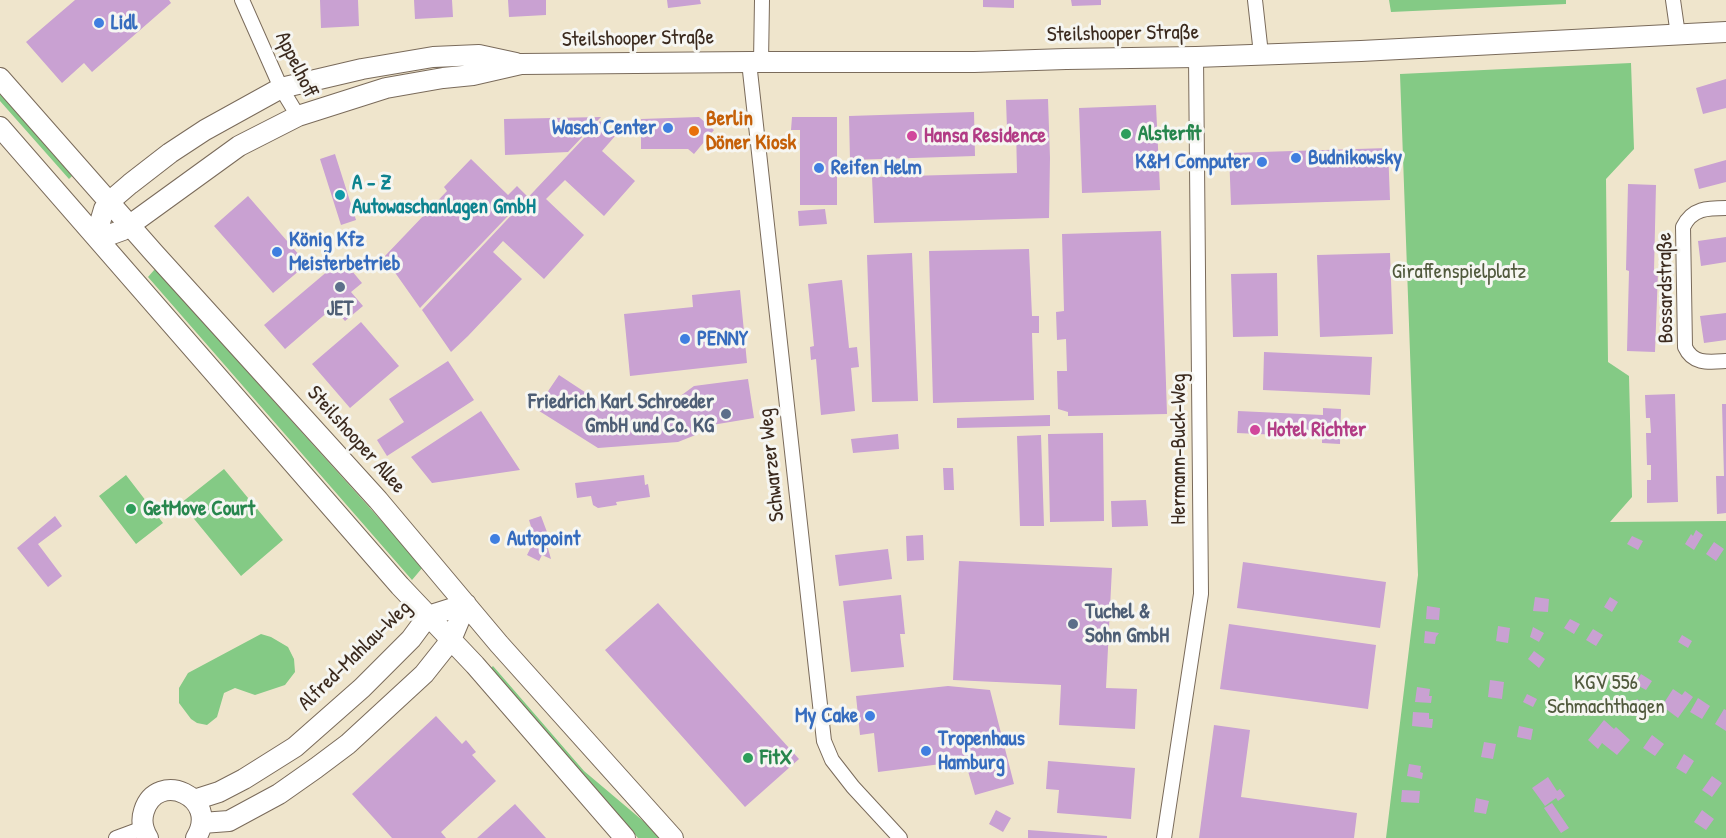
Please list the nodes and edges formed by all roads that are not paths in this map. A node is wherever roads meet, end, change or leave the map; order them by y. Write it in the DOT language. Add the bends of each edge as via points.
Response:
graph roads {
  1 [pos="242,0"];
  2 [pos="762,0"];
  3 [pos="1255,0"];
  4 [pos="1673,0"];
  5 [pos="1726,32"];
  6 [pos="1678,35"];
  7 [pos="1261,54"];
  8 [pos="1196,57"];
  9 [pos="755,62"];
  10 [pos="521,64"];
  11 [pos="0,78"];
  12 [pos="281,88"];
  13 [pos="298,116"];
  14 [pos="0,127"];
  15 [pos="109,202"];
  16 [pos="1726,208"];
  17 [pos="130,225"];
  18 [pos="96,236"];
  19 [pos="1726,361"];
  20 [pos="466,604"];
  21 [pos="428,616"];
  22 [pos="451,640"];
  23 [pos="194,800"];
  24 [pos="199,830"];
  25 [pos="146,833"];
  26 [pos="116,838"];
  27 [pos="626,838"];
  28 [pos="673,838"];
  29 [pos="900,838"];
  30 [pos="1164,838"];
  1 -- 12 [label="street, Appelhoff"];
  2 -- 9 [label="street, Schwarzer Weg"];
  3 -- 7 [label="street"];
  4 -- 6 [label="street"];
  5 -- 6 [label="street, Steilshooper Straße"];
  6 -- 7 [label="street, Steilshooper Straße"];
  7 -- 8 [label="street, Steilshooper Straße"];
  8 -- 9 [label="street, Steilshooper Straße"];
  8 -- 30 [label="street, Hermann-Buck-Weg" via="1201,594"];
  9 -- 10 [label="street, Steilshooper Straße"];
  9 -- 29 [label="street, Schwarzer Weg" via="824,741 853,787"];
  10 -- 12 [label="street, Steilshooper Straße" via="479,55 433,57"];
  10 -- 13 [label="street, Steilshooper Straße" via="386,88"];
  11 -- 15 [label="street, Steilshooper Allee"];
  12 -- 13 [label="street, Appelhoff"];
  12 -- 15 [label="street, Steilshooper Straße" via="188,142"];
  13 -- 17 [label="street, Steilshooper Straße" via="239,146"];
  14 -- 18 [label="street"];
  15 -- 17 [label="street, Steilshooper Allee"];
  15 -- 18 [label="street, Steilshooper Straße"];
  16 -- 19 [label="street, Bossardstraße" via="1699,210 1683,227 1685,347 1697,360"];
  17 -- 18 [label="street, Steilshooper Straße" via="112,234"];
  17 -- 20 [label="street, Steilshooper Allee"];
  18 -- 21 [label="street"];
  20 -- 21 [label="street, Alfred-Mahlau-Weg"];
  20 -- 22 [label="street"];
  20 -- 28 [label="street, Steilshooper Allee"];
  21 -- 22 [label="street"];
  21 -- 23 [label="street, Alfred-Mahlau-Weg" via="411,639 362,688 295,747 244,779"];
  22 -- 24 [label="street" via="424,674 348,744 279,794 229,820"];
  22 -- 27 [label="street"];
  23 -- 24 [label="street" via="201,812"];
  23 -- 25 [label="street" via="172,790 152,798 142,818"];
  25 -- 26 [label="street"];
}
